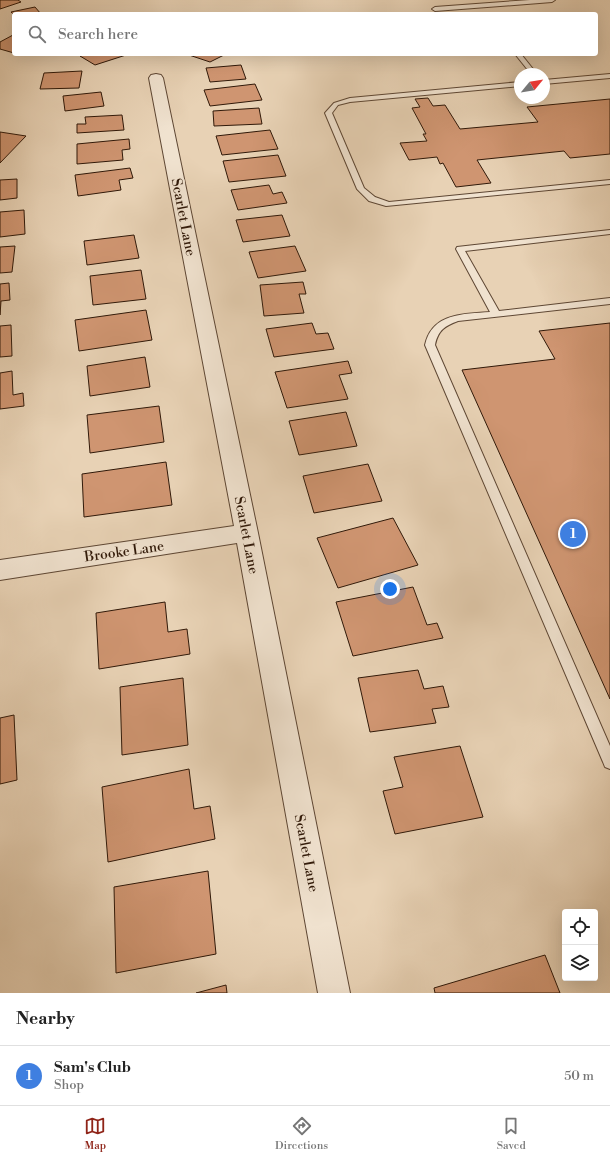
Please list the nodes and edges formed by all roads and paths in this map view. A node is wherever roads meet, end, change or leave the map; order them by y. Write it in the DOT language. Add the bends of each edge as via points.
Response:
graph roads {
  1 [pos="474,0"];
  2 [pos="552,0"];
  3 [pos="519,1"];
  4 [pos="479,6"];
  5 [pos="435,9"];
  6 [pos="484,12"];
  7 [pos="520,56"];
  8 [pos="529,68"];
  9 [pos="610,76"];
  10 [pos="156,78"];
  11 [pos="550,81"];
  12 [pos="514,85"];
  13 [pos="610,182"];
  14 [pos="610,232"];
  15 [pos="610,301"];
  16 [pos="496,314"];
  17 [pos="247,533"];
  18 [pos="0,570"];
  19 [pos="610,762"];
  20 [pos="334,993"];
  1 -- 4 [label="lane"];
  2 -- 3 [label="lane"];
  3 -- 4 [label="lane"];
  4 -- 5 [label="lane"];
  4 -- 6 [label="lane"];
  7 -- 8 [label="lane"];
  9 -- 11 [label="lane"];
  10 -- 17 [label="street, Scarlet Lane"];
  12 -- 13 [label="lane" via="350,100 336,104 328,113 361,189 372,200 389,204"];
  14 -- 16 [label="lane" via="460,249"];
  15 -- 16 [label="lane"];
  16 -- 19 [label="lane" via="457,318 447,322 437,327 430,345"];
  17 -- 18 [label="street, Brooke Lane"];
  17 -- 20 [label="street, Scarlet Lane"];
}
